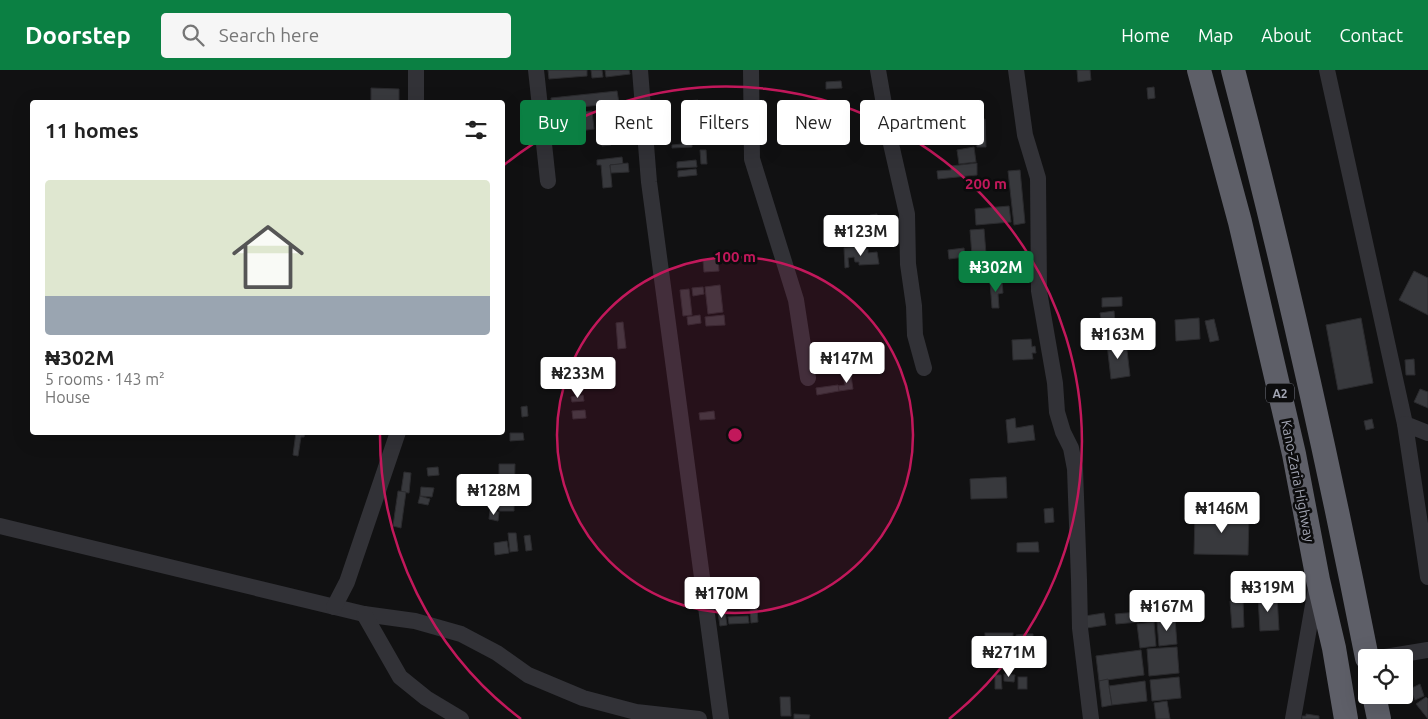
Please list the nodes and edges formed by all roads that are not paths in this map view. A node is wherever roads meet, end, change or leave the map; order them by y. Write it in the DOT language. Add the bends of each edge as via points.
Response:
graph roads {
  1 [pos="416,70"];
  2 [pos="536,70"];
  3 [pos="640,70"];
  4 [pos="751,70"];
  5 [pos="878,70"];
  6 [pos="1016,70"];
  7 [pos="1199,70"];
  8 [pos="1233,70"];
  9 [pos="1327,70"];
  10 [pos="416,100"];
  11 [pos="548,181"];
  12 [pos="924,368"];
  13 [pos="808,378"];
  14 [pos="1405,424"];
  15 [pos="1428,433"];
  16 [pos="397,435"];
  17 [pos="0,526"];
  18 [pos="1428,577"];
  19 [pos="1318,580"];
  20 [pos="334,607"];
  21 [pos="364,614"];
  22 [pos="1365,649"];
  23 [pos="1428,650"];
  24 [pos="1413,652"];
  25 [pos="1376,704"];
  26 [pos="461,719"];
  27 [pos="698,719"];
  28 [pos="721,719"];
  29 [pos="1091,719"];
  30 [pos="1293,719"];
  31 [pos="1346,719"];
  32 [pos="1379,719"];
  1 -- 10 [label="street"];
  2 -- 11 [label="street"];
  3 -- 28 [label="street" via="649,182"];
  4 -- 13 [label="street" via="752,159 796,300"];
  5 -- 12 [label="street" via="907,214 915,336"];
  6 -- 29 [label="street" via="1025,135 1038,178 1039,291 1057,412 1071,448 1075,469 1080,628"];
  7 -- 19 [label="highway, Kano-Zaria Highway / A2" via="1240,222 1294,454"];
  8 -- 22 [label="highway, A2" via="1288,286"];
  9 -- 14 [label="street"];
  14 -- 15 [label="street"];
  14 -- 18 [label="street"];
  16 -- 20 [label="street" via="347,582"];
  17 -- 20 [label="street"];
  19 -- 30 [label="street"];
  19 -- 31 [label="highway, Kano-Zaria Highway / A2"];
  20 -- 21 [label="street"];
  21 -- 26 [label="street" via="400,676 426,698"];
  21 -- 27 [label="street" via="415,621 461,634 497,653 528,675 582,698 636,712"];
  23 -- 24 [label="street"];
  25 -- 32 [label="highway"];
}
